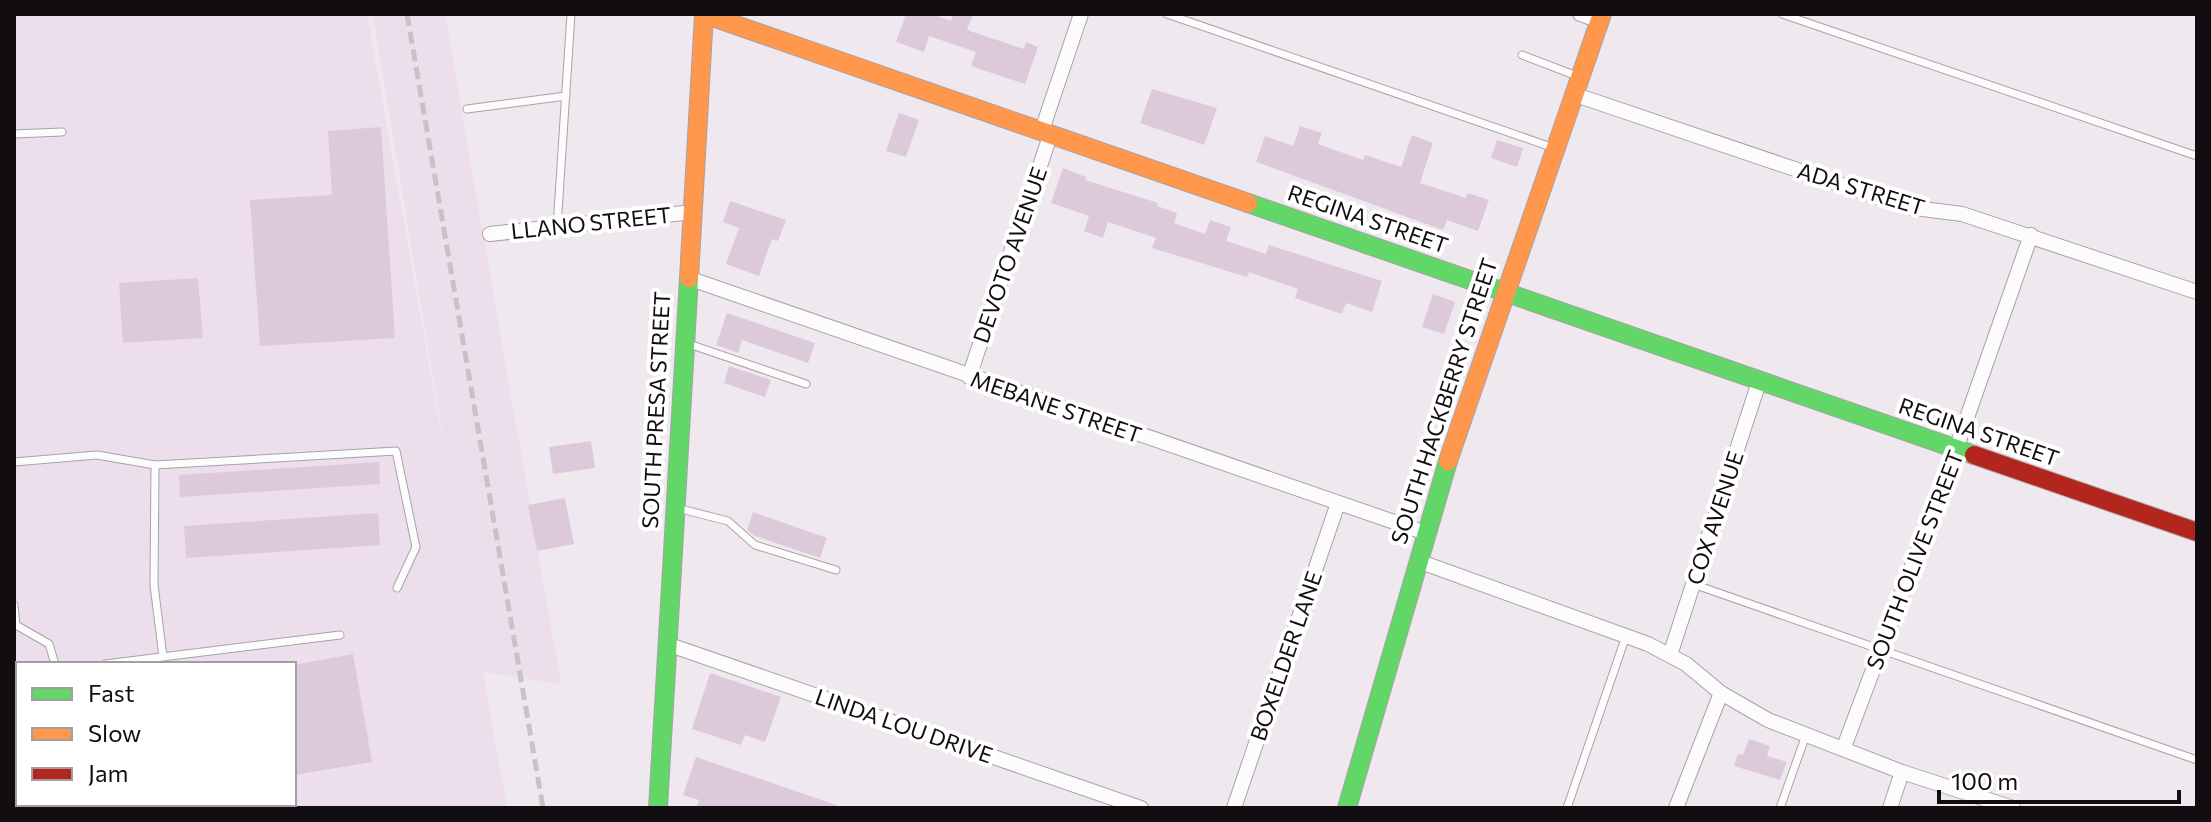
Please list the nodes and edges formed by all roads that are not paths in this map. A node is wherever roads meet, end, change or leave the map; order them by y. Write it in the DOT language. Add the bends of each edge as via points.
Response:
graph roads {
  1 [pos="571,14"];
  2 [pos="704,14"];
  3 [pos="1081,14"];
  4 [pos="1167,14"];
  5 [pos="1580,14"];
  6 [pos="1782,14"];
  7 [pos="1601,17"];
  8 [pos="1522,55"];
  9 [pos="1576,85"];
  10 [pos="566,96"];
  11 [pos="467,109"];
  12 [pos="1047,131"];
  13 [pos="62,132"];
  14 [pos="14,134"];
  15 [pos="1554,148"];
  16 [pos="2197,156"];
  17 [pos="693,212"];
  18 [pos="557,227"];
  19 [pos="490,234"];
  20 [pos="2031,235"];
  21 [pos="688,278"];
  22 [pos="1504,292"];
  23 [pos="2197,292"];
  24 [pos="684,343"];
  25 [pos="969,377"];
  26 [pos="1759,382"];
  27 [pos="806,384"];
  28 [pos="1956,449"];
  29 [pos="14,462"];
  30 [pos="155,465"];
  31 [pos="1338,503"];
  32 [pos="675,508"];
  33 [pos="2197,532"];
  34 [pos="1426,533"];
  35 [pos="1418,561"];
  36 [pos="836,570"];
  37 [pos="1693,584"];
  38 [pos="397,588"];
  39 [pos="14,605"];
  40 [pos="340,635"];
  41 [pos="1626,635"];
  42 [pos="667,644"];
  43 [pos="1880,651"];
  44 [pos="1670,655"];
  45 [pos="163,657"];
  46 [pos="54,662"];
  47 [pos="122,662"];
  48 [pos="1721,693"];
  49 [pos="1807,734"];
  50 [pos="1844,747"];
  51 [pos="2197,760"];
  52 [pos="1902,772"];
  53 [pos="1994,805"];
  54 [pos="658,808"];
  55 [pos="1141,808"];
  56 [pos="1234,808"];
  57 [pos="1347,808"];
  58 [pos="1567,808"];
  59 [pos="1676,808"];
  60 [pos="1780,808"];
  61 [pos="1890,808"];
  62 [pos="2013,808"];
  1 -- 10 [label="lane"];
  2 -- 12 [label="main road, REGINA STREET"];
  2 -- 17 [label="main road, SOUTH PRESA STREET"];
  3 -- 12 [label="street, DEVOTO AVENUE"];
  4 -- 15 [label="lane"];
  5 -- 7 [label="street"];
  6 -- 16 [label="lane"];
  7 -- 9 [label="main road, SOUTH HACKBERRY STREET"];
  8 -- 9 [label="lane"];
  9 -- 15 [label="main road, SOUTH HACKBERRY STREET"];
  9 -- 20 [label="street, ADA STREET" via="1907,207 1962,214"];
  10 -- 11 [label="lane"];
  10 -- 18 [label="lane"];
  12 -- 22 [label="main road, REGINA STREET"];
  12 -- 25 [label="street, DEVOTO AVENUE"];
  13 -- 14 [label="lane"];
  15 -- 22 [label="main road, SOUTH HACKBERRY STREET"];
  17 -- 18 [label="street, LLANO STREET"];
  17 -- 21 [label="main road, SOUTH PRESA STREET"];
  18 -- 19 [label="street, LLANO STREET"];
  20 -- 23 [label="street, ADA STREET"];
  20 -- 28 [label="street, SOUTH OLIVE STREET"];
  21 -- 24 [label="main road, SOUTH PRESA STREET"];
  21 -- 25 [label="street, MEBANE STREET"];
  22 -- 26 [label="main road, REGINA STREET"];
  22 -- 34 [label="main road, SOUTH HACKBERRY STREET"];
  24 -- 27 [label="lane"];
  24 -- 32 [label="main road, SOUTH PRESA STREET"];
  25 -- 31 [label="street, MEBANE STREET"];
  26 -- 28 [label="main road, REGINA STREET"];
  26 -- 37 [label="street, COX AVENUE"];
  28 -- 33 [label="main road, REGINA STREET"];
  28 -- 43 [label="street, SOUTH OLIVE STREET"];
  29 -- 30 [label="lane" via="97,455"];
  30 -- 38 [label="lane" via="396,451 416,547"];
  30 -- 45 [label="lane" via="154,585"];
  31 -- 34 [label="street, MEBANE STREET"];
  31 -- 56 [label="street, BOXELDER LANE"];
  32 -- 36 [label="lane" via="728,521 755,545"];
  32 -- 42 [label="main road, SOUTH PRESA STREET"];
  34 -- 35 [label="main road, SOUTH HACKBERRY STREET"];
  35 -- 41 [label="street"];
  35 -- 57 [label="main road, SOUTH HACKBERRY STREET"];
  37 -- 43 [label="lane"];
  37 -- 44 [label="street, COX AVENUE"];
  39 -- 46 [label="lane" via="16,625 49,644"];
  40 -- 45 [label="lane"];
  41 -- 44 [label="street"];
  41 -- 58 [label="lane"];
  42 -- 54 [label="main road, SOUTH PRESA STREET"];
  42 -- 55 [label="street, LINDA LOU DRIVE"];
  43 -- 50 [label="street, SOUTH OLIVE STREET"];
  43 -- 51 [label="lane"];
  44 -- 48 [label="street"];
  45 -- 47 [label="lane"];
  48 -- 49 [label="street" via="1768,720"];
  48 -- 59 [label="street"];
  49 -- 50 [label="street"];
  49 -- 60 [label="lane"];
  50 -- 52 [label="street"];
  52 -- 53 [label="street"];
  52 -- 61 [label="street"];
  53 -- 62 [label="street"];
}
